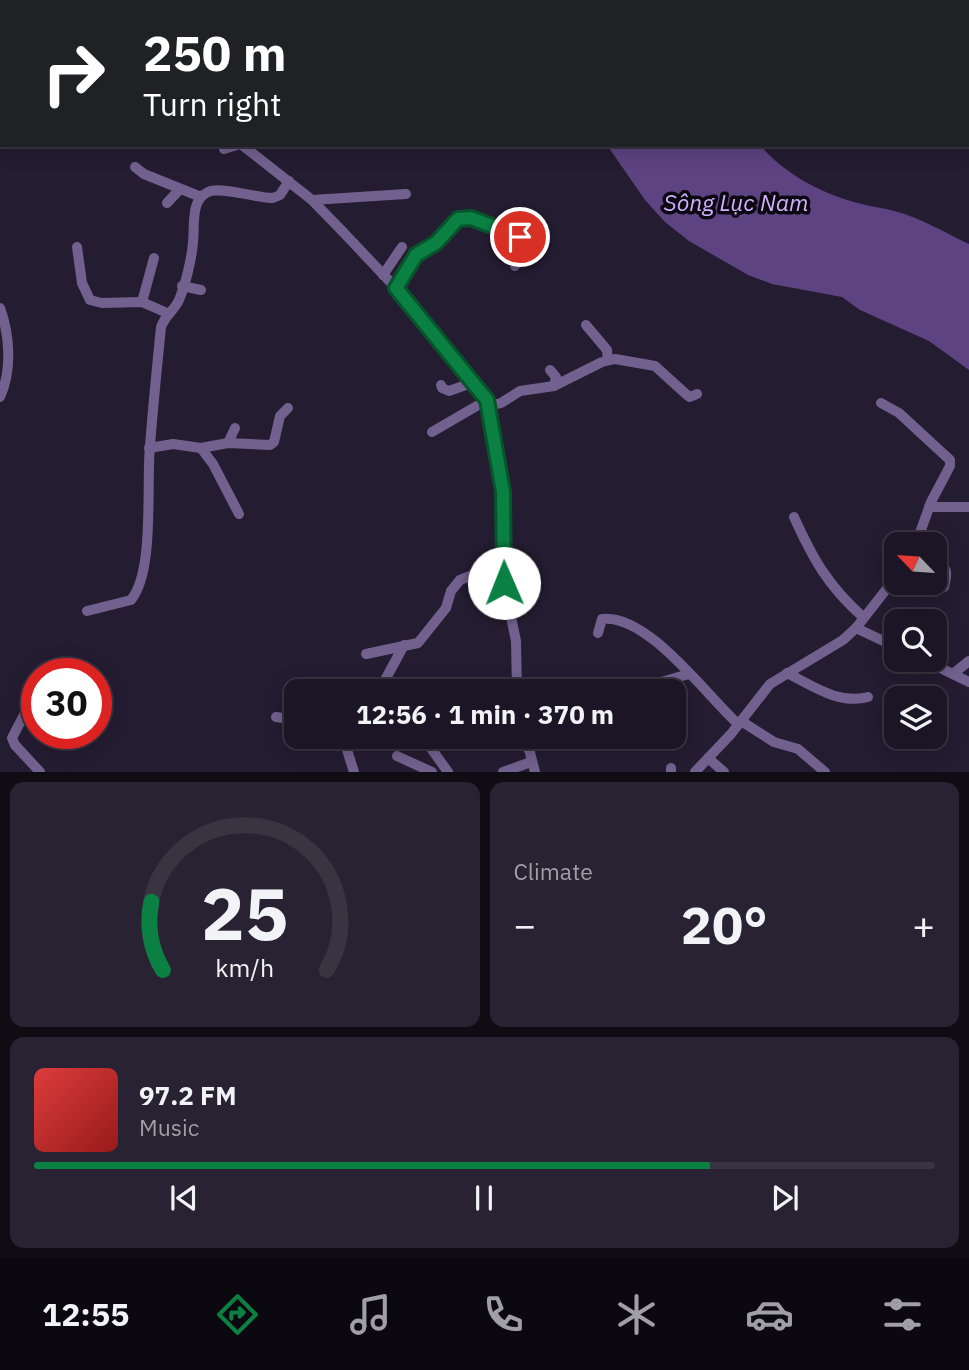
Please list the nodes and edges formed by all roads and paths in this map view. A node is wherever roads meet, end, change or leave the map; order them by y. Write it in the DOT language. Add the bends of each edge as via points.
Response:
graph roads {
  1 [pos="232,147"];
  2 [pos="242,147"];
  3 [pos="224,149"];
  4 [pos="135,167"];
  5 [pos="289,181"];
  6 [pos="180,189"];
  7 [pos="406,194"];
  8 [pos="201,197"];
  9 [pos="312,200"];
  10 [pos="167,203"];
  11 [pos="77,247"];
  12 [pos="402,247"];
  13 [pos="153,257"];
  14 [pos="515,266"];
  15 [pos="383,275"];
  16 [pos="182,286"];
  17 [pos="396,288"];
  18 [pos="201,290"];
  19 [pos="142,302"];
  20 [pos="0,308"];
  21 [pos="167,313"];
  22 [pos="586,325"];
  23 [pos="608,360"];
  24 [pos="550,370"];
  25 [pos="474,382"];
  26 [pos="441,385"];
  27 [pos="554,386"];
  28 [pos="697,394"];
  29 [pos="0,397"];
  30 [pos="488,403"];
  31 [pos="881,403"];
  32 [pos="288,408"];
  33 [pos="235,428"];
  34 [pos="432,432"];
  35 [pos="228,443"];
  36 [pos="149,448"];
  37 [pos="201,448"];
  38 [pos="929,507"];
  39 [pos="969,507"];
  40 [pos="239,514"];
  41 [pos="794,517"];
  42 [pos="920,532"];
  43 [pos="503,573"];
  44 [pos="884,592"];
  45 [pos="87,611"];
  46 [pos="863,617"];
  47 [pos="856,628"];
  48 [pos="598,633"];
  49 [pos="884,641"];
  50 [pos="404,645"];
  51 [pos="366,653"];
  52 [pos="969,661"];
  53 [pos="947,671"];
  54 [pos="787,673"];
  55 [pos="689,674"];
  56 [pos="953,674"];
  57 [pos="386,679"];
  58 [pos="517,679"];
  59 [pos="672,679"];
  60 [pos="969,681"];
  61 [pos="869,697"];
  62 [pos="276,717"];
  63 [pos="284,718"];
  64 [pos="21,721"];
  65 [pos="740,722"];
  66 [pos="347,749"];
  67 [pos="432,749"];
  68 [pos="528,749"];
  69 [pos="397,756"];
  70 [pos="708,758"];
  71 [pos="533,767"];
  72 [pos="40,772"];
  73 [pos="354,772"];
  74 [pos="432,772"];
  75 [pos="448,772"];
  76 [pos="503,772"];
  77 [pos="695,772"];
  78 [pos="724,772"];
  79 [pos="825,772"];
  1 -- 3 [label="street"];
  2 -- 5 [label="street"];
  4 -- 6 [label="street"];
  5 -- 8 [label="street" via="273,198 214,190"];
  5 -- 9 [label="street"];
  6 -- 8 [label="street"];
  6 -- 10 [label="street"];
  7 -- 9 [label="street"];
  8 -- 16 [label="street"];
  9 -- 15 [label="street"];
  11 -- 19 [label="street" via="82,283 90,299"];
  12 -- 15 [label="street"];
  13 -- 19 [label="street"];
  14 -- 17 [label="street" via="526,245 523,238 462,218 416,255"];
  15 -- 17 [label="street"];
  16 -- 18 [label="street"];
  16 -- 21 [label="street" via="178,303"];
  17 -- 25 [label="street"];
  19 -- 21 [label="street"];
  20 -- 29 [label="street" via="7,374"];
  21 -- 36 [label="street" via="161,327"];
  22 -- 23 [label="street" via="607,350"];
  23 -- 27 [label="street"];
  23 -- 28 [label="street" via="655,366 687,395"];
  24 -- 27 [label="street" via="556,377"];
  25 -- 26 [label="street" via="449,391"];
  25 -- 30 [label="street"];
  27 -- 30 [label="street" via="520,391 507,400"];
  30 -- 34 [label="street"];
  30 -- 43 [label="street" via="503,492"];
  31 -- 38 [label="street" via="900,413 950,460"];
  32 -- 35 [label="street" via="280,416 272,444"];
  33 -- 35 [label="street"];
  35 -- 37 [label="street"];
  36 -- 37 [label="street" via="173,444"];
  36 -- 45 [label="street" via="146,551 134,596 128,602"];
  37 -- 40 [label="street"];
  38 -- 39 [label="street"];
  38 -- 42 [label="street"];
  41 -- 46 [label="street" via="820,569"];
  43 -- 50 [label="street" via="488,569 466,576 418,643"];
  43 -- 58 [label="street" via="516,641"];
  44 -- 46 [label="street"];
  46 -- 47 [label="street"];
  47 -- 49 [label="street"];
  47 -- 54 [label="street"];
  48 -- 55 [label="street" via="603,618 631,625 660,643"];
  50 -- 51 [label="street"];
  50 -- 57 [label="street"];
  52 -- 56 [label="street"];
  53 -- 56 [label="street"];
  54 -- 61 [label="street" via="837,698"];
  54 -- 65 [label="street" via="770,684"];
  55 -- 59 [label="street"];
  55 -- 65 [label="street"];
  56 -- 60 [label="street"];
  62 -- 63 [label="street"];
  64 -- 72 [label="street" via="12,738"];
  65 -- 70 [label="street"];
  65 -- 79 [label="street" via="774,742 798,749"];
  66 -- 73 [label="street"];
  67 -- 75 [label="street"];
  68 -- 71 [label="street"];
  69 -- 74 [label="street"];
  70 -- 77 [label="street"];
  70 -- 78 [label="street"];
  71 -- 76 [label="street"];
}
